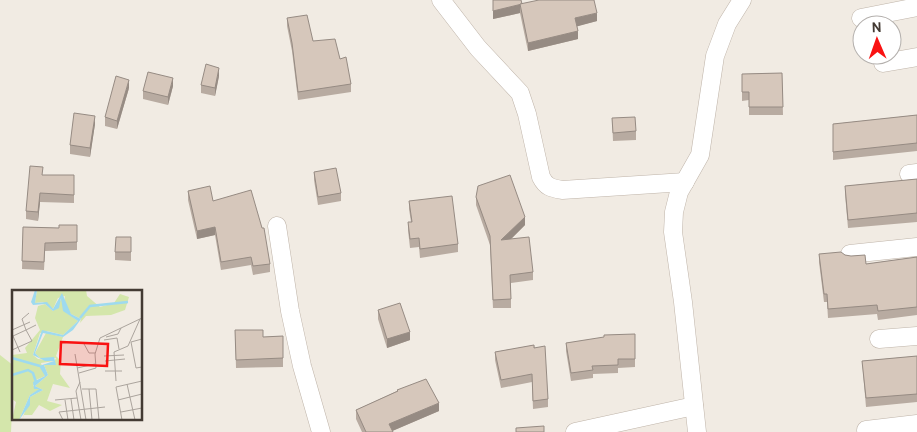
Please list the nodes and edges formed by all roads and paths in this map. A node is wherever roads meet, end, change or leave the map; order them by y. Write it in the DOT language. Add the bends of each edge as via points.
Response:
graph roads {
  1 [pos="442,0"];
  2 [pos="742,0"];
  3 [pos="917,7"];
  4 [pos="876,15"];
  5 [pos="917,57"];
  6 [pos="902,59"];
  7 [pos="686,182"];
  8 [pos="277,226"];
  9 [pos="917,247"];
  10 [pos="850,254"];
  11 [pos="917,336"];
  12 [pos="879,339"];
  13 [pos="694,406"];
  14 [pos="917,424"];
  15 [pos="866,430"];
  16 [pos="321,432"];
  17 [pos="575,432"];
  18 [pos="697,432"];
  1 -- 7 [label="street" via="478,48 520,93 541,177 549,188 562,190"];
  2 -- 7 [label="street" via="727,24 715,56 700,155"];
  3 -- 4 [label="street"];
  5 -- 6 [label="street"];
  7 -- 13 [label="street" via="679,192 673,232"];
  8 -- 16 [label="street" via="290,311"];
  9 -- 10 [label="street"];
  11 -- 12 [label="street"];
  13 -- 17 [label="street"];
  13 -- 18 [label="street"];
  14 -- 15 [label="street"];
}
